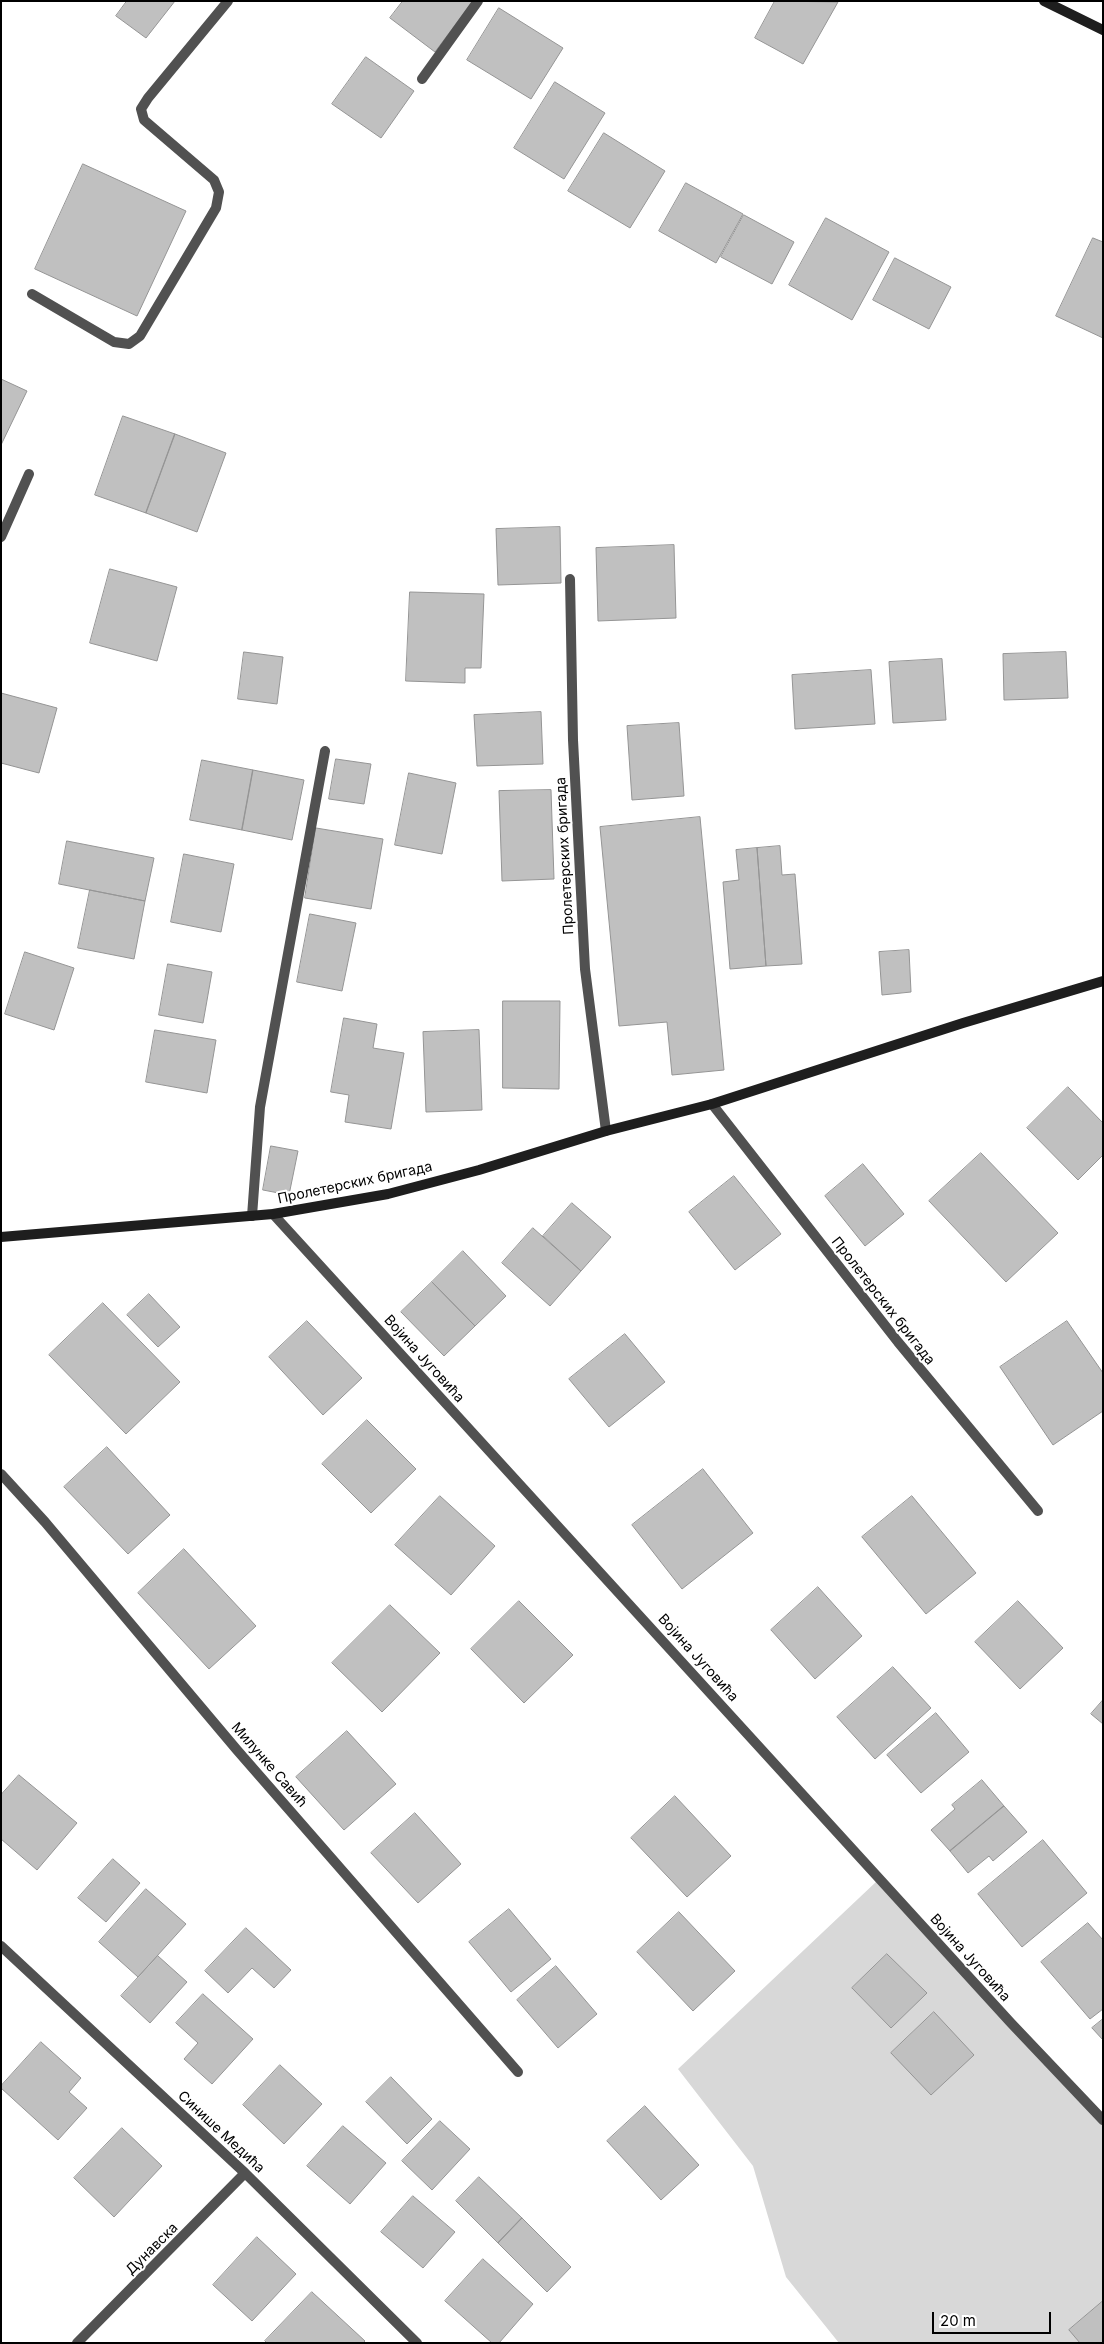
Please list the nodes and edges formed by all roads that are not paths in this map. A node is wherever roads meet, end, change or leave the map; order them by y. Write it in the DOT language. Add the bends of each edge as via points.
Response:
graph roads {
  1 [pos="228,1"];
  2 [pos="478,1"];
  3 [pos="1044,1"];
  4 [pos="1103,30"];
  5 [pos="422,79"];
  6 [pos="32,294"];
  7 [pos="29,474"];
  8 [pos="1,537"];
  9 [pos="570,579"];
  10 [pos="325,751"];
  11 [pos="1103,981"];
  12 [pos="712,1104"];
  13 [pos="606,1131"];
  14 [pos="273,1214"];
  15 [pos="252,1216"];
  16 [pos="1,1236"];
  17 [pos="1,1474"];
  18 [pos="1038,1511"];
  19 [pos="1,1946"];
  20 [pos="518,2072"];
  21 [pos="1103,2120"];
  22 [pos="245,2173"];
  23 [pos="77,2343"];
  24 [pos="417,2343"];
  1 -- 6 [label="street" via="141,109 144,120 214,180 219,192 216,208 140,336 129,344 114,342"];
  2 -- 5 [label="street"];
  3 -- 4 [label="street"];
  7 -- 8 [label="street"];
  9 -- 13 [label="street, Пролетерских бригада" via="573,740 585,969"];
  10 -- 15 [label="street" via="260,1107"];
  11 -- 12 [label="street, Пролетерских бригада"];
  12 -- 13 [label="street, Пролетерских бригада"];
  12 -- 18 [label="street, Пролетерских бригада" via="898,1342"];
  13 -- 14 [label="street, Пролетерских бригада" via="397,1191"];
  14 -- 15 [label="street, Пролетерских бригада"];
  14 -- 21 [label="street, Војина Југовића" via="1010,2023"];
  15 -- 16 [label="street, Пролетерских бригада"];
  17 -- 20 [label="street, Милунке Савић"];
  19 -- 22 [label="street, Синише Медића"];
  22 -- 23 [label="street, Дунавска"];
  22 -- 24 [label="street, Синише Медића"];
}
